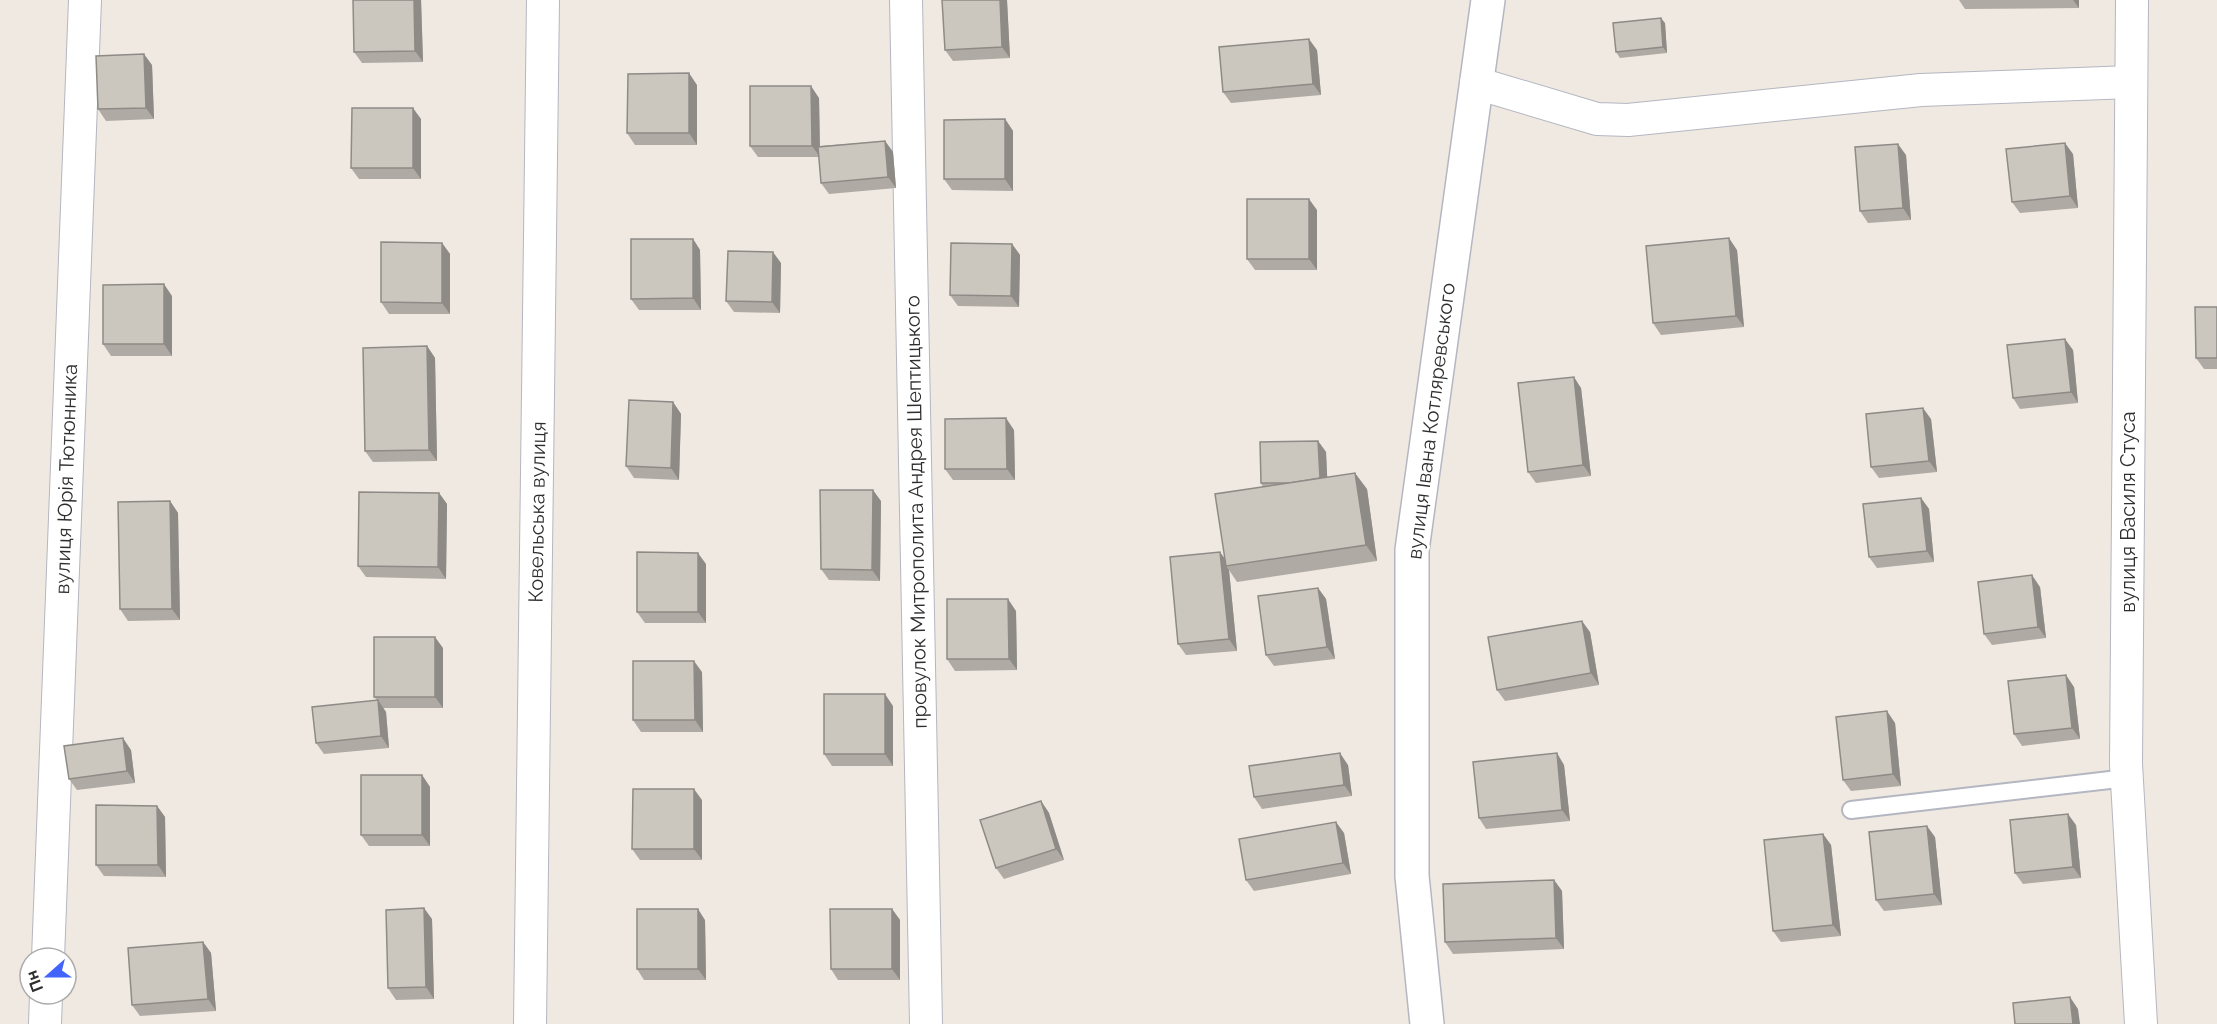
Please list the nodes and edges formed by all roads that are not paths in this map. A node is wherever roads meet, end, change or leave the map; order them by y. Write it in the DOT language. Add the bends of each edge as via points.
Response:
graph roads {
  1 [pos="85,0"];
  2 [pos="543,0"];
  3 [pos="906,0"];
  4 [pos="1488,0"];
  5 [pos="2132,0"];
  6 [pos="2131,82"];
  7 [pos="1476,84"];
  8 [pos="2127,778"];
  9 [pos="1851,810"];
  10 [pos="48,946"];
  11 [pos="46,1006"];
  12 [pos="45,1024"];
  13 [pos="530,1024"];
  14 [pos="926,1024"];
  15 [pos="1427,1024"];
  16 [pos="2141,1024"];
  1 -- 10 [label="street, вулиця Юрія Тютюнника"];
  2 -- 13 [label="street, Ковельська вулиця"];
  3 -- 14 [label="street, провулок Митрополита Андрея Шептицького"];
  4 -- 7 [label="street, вулиця Івана Котляревського"];
  5 -- 6 [label="street, вулиця Василя Стуса"];
  6 -- 7 [label="street" via="1921,90 1628,120 1597,119"];
  6 -- 8 [label="street, вулиця Василя Стуса"];
  7 -- 15 [label="street, вулиця Івана Котляревського" via="1412,550 1412,876"];
  8 -- 9 [label="lane"];
  8 -- 16 [label="street, вулиця Василя Стуса"];
  11 -- 12 [label="street"];
}
